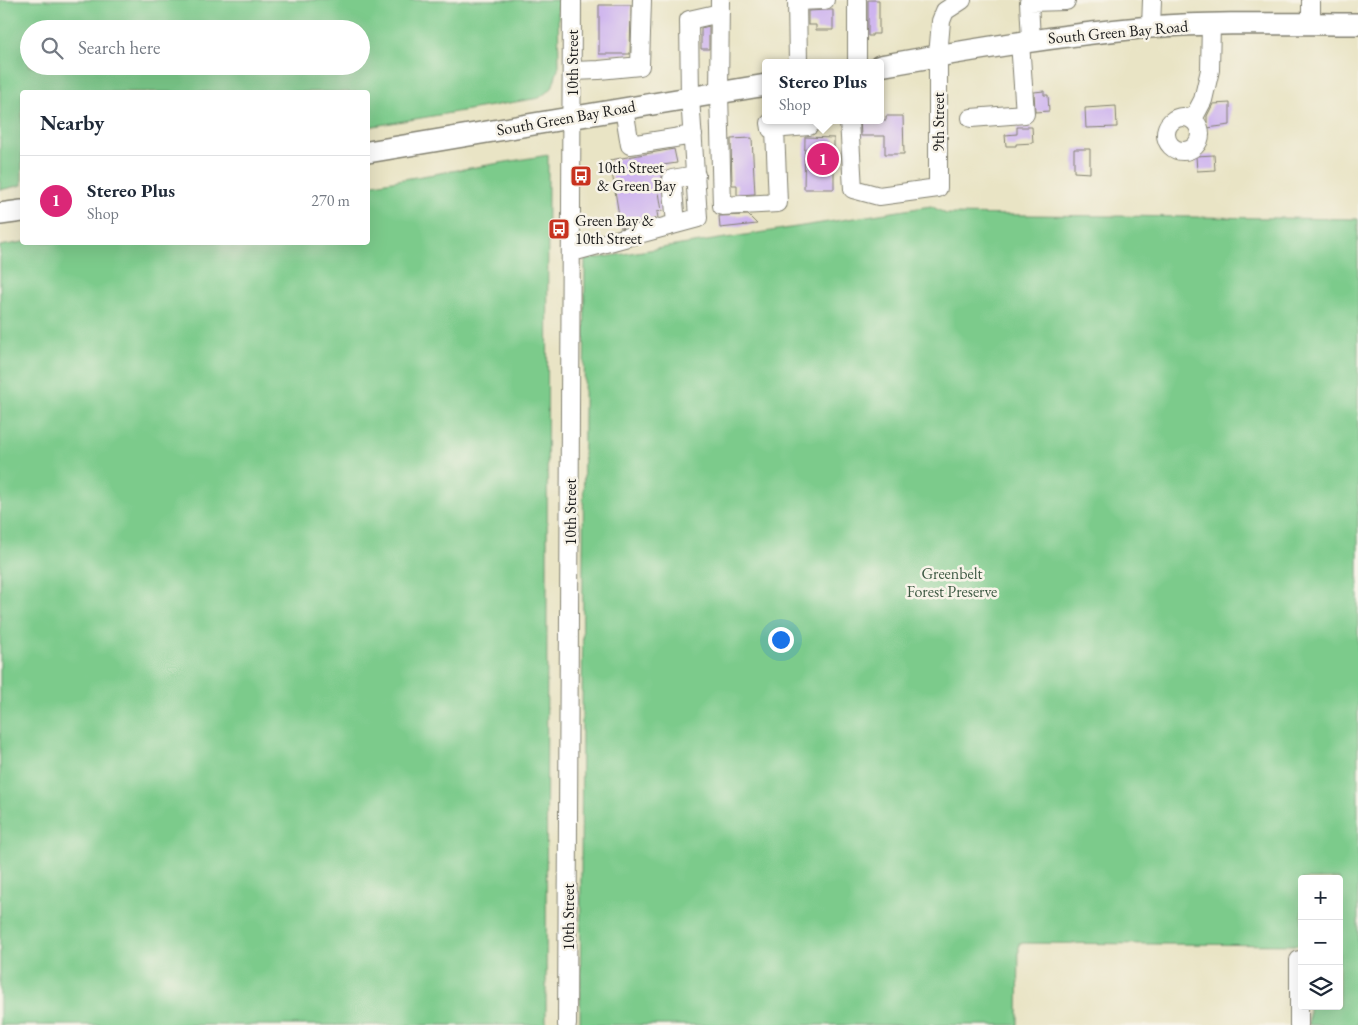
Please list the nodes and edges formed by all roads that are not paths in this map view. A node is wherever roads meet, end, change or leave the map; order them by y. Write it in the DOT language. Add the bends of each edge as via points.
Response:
graph roads {
  1 [pos="572,0"];
  2 [pos="642,0"];
  3 [pos="796,0"];
  4 [pos="825,0"];
  5 [pos="857,0"];
  6 [pos="962,0"];
  7 [pos="1152,0"];
  8 [pos="1311,0"];
  9 [pos="1066,1"];
  10 [pos="720,7"];
  11 [pos="1211,24"];
  12 [pos="1311,24"];
  13 [pos="1358,24"];
  14 [pos="1151,27"];
  15 [pos="1025,41"];
  16 [pos="938,56"];
  17 [pos="798,59"];
  18 [pos="857,59"];
  19 [pos="884,65"];
  20 [pos="572,71"];
  21 [pos="762,86"];
  22 [pos="718,93"];
  23 [pos="690,97"];
  24 [pos="624,109"];
  25 [pos="572,117"];
  26 [pos="971,118"];
  27 [pos="1193,119"];
  28 [pos="772,124"];
  29 [pos="809,124"];
  30 [pos="850,124"];
  31 [pos="693,136"];
  32 [pos="370,152"];
  33 [pos="696,175"];
  34 [pos="20,211"];
  35 [pos="0,214"];
  36 [pos="676,224"];
  37 [pos="572,252"];
  38 [pos="1299,965"];
  39 [pos="567,1025"];
  40 [pos="1299,1025"];
  1 -- 20 [label="street, 10th Street"];
  2 -- 20 [label="street" via="640,66"];
  3 -- 4 [label="street"];
  3 -- 17 [label="street"];
  5 -- 18 [label="street"];
  6 -- 16 [label="street, 9th Street" via="945,11"];
  7 -- 14 [label="street"];
  8 -- 12 [label="street"];
  9 -- 15 [label="street" via="1029,2"];
  10 -- 22 [label="street"];
  10 -- 23 [label="street" via="689,20"];
  11 -- 12 [label="main road, South Green Bay Road"];
  11 -- 14 [label="main road, South Green Bay Road"];
  11 -- 27 [label="street" via="1210,70 1203,100"];
  12 -- 13 [label="main road, South Green Bay Road"];
  14 -- 15 [label="main road, South Green Bay Road"];
  15 -- 16 [label="main road, South Green Bay Road"];
  15 -- 26 [label="street" via="1025,114"];
  16 -- 19 [label="main road, South Green Bay Road"];
  16 -- 30 [label="street, 9th Street" via="938,188 878,196 853,189"];
  20 -- 25 [label="street, 10th Street"];
  21 -- 22 [label="main road, South Green Bay Road"];
  22 -- 23 [label="main road, South Green Bay Road"];
  22 -- 28 [label="street" via="722,206 778,203"];
  23 -- 24 [label="main road, South Green Bay Road"];
  23 -- 31 [label="street"];
  24 -- 25 [label="main road, South Green Bay Road"];
  24 -- 31 [label="street" via="630,145"];
  25 -- 32 [label="main road, South Green Bay Road"];
  25 -- 37 [label="street, 10th Street"];
  28 -- 29 [label="street"];
  31 -- 33 [label="street"];
  33 -- 36 [label="street" via="698,218"];
  33 -- 36 [label="street" via="672,179"];
  34 -- 35 [label="main road"];
  36 -- 37 [label="street"];
  37 -- 39 [label="street, 10th Street"];
  38 -- 40 [label="street"];
}
